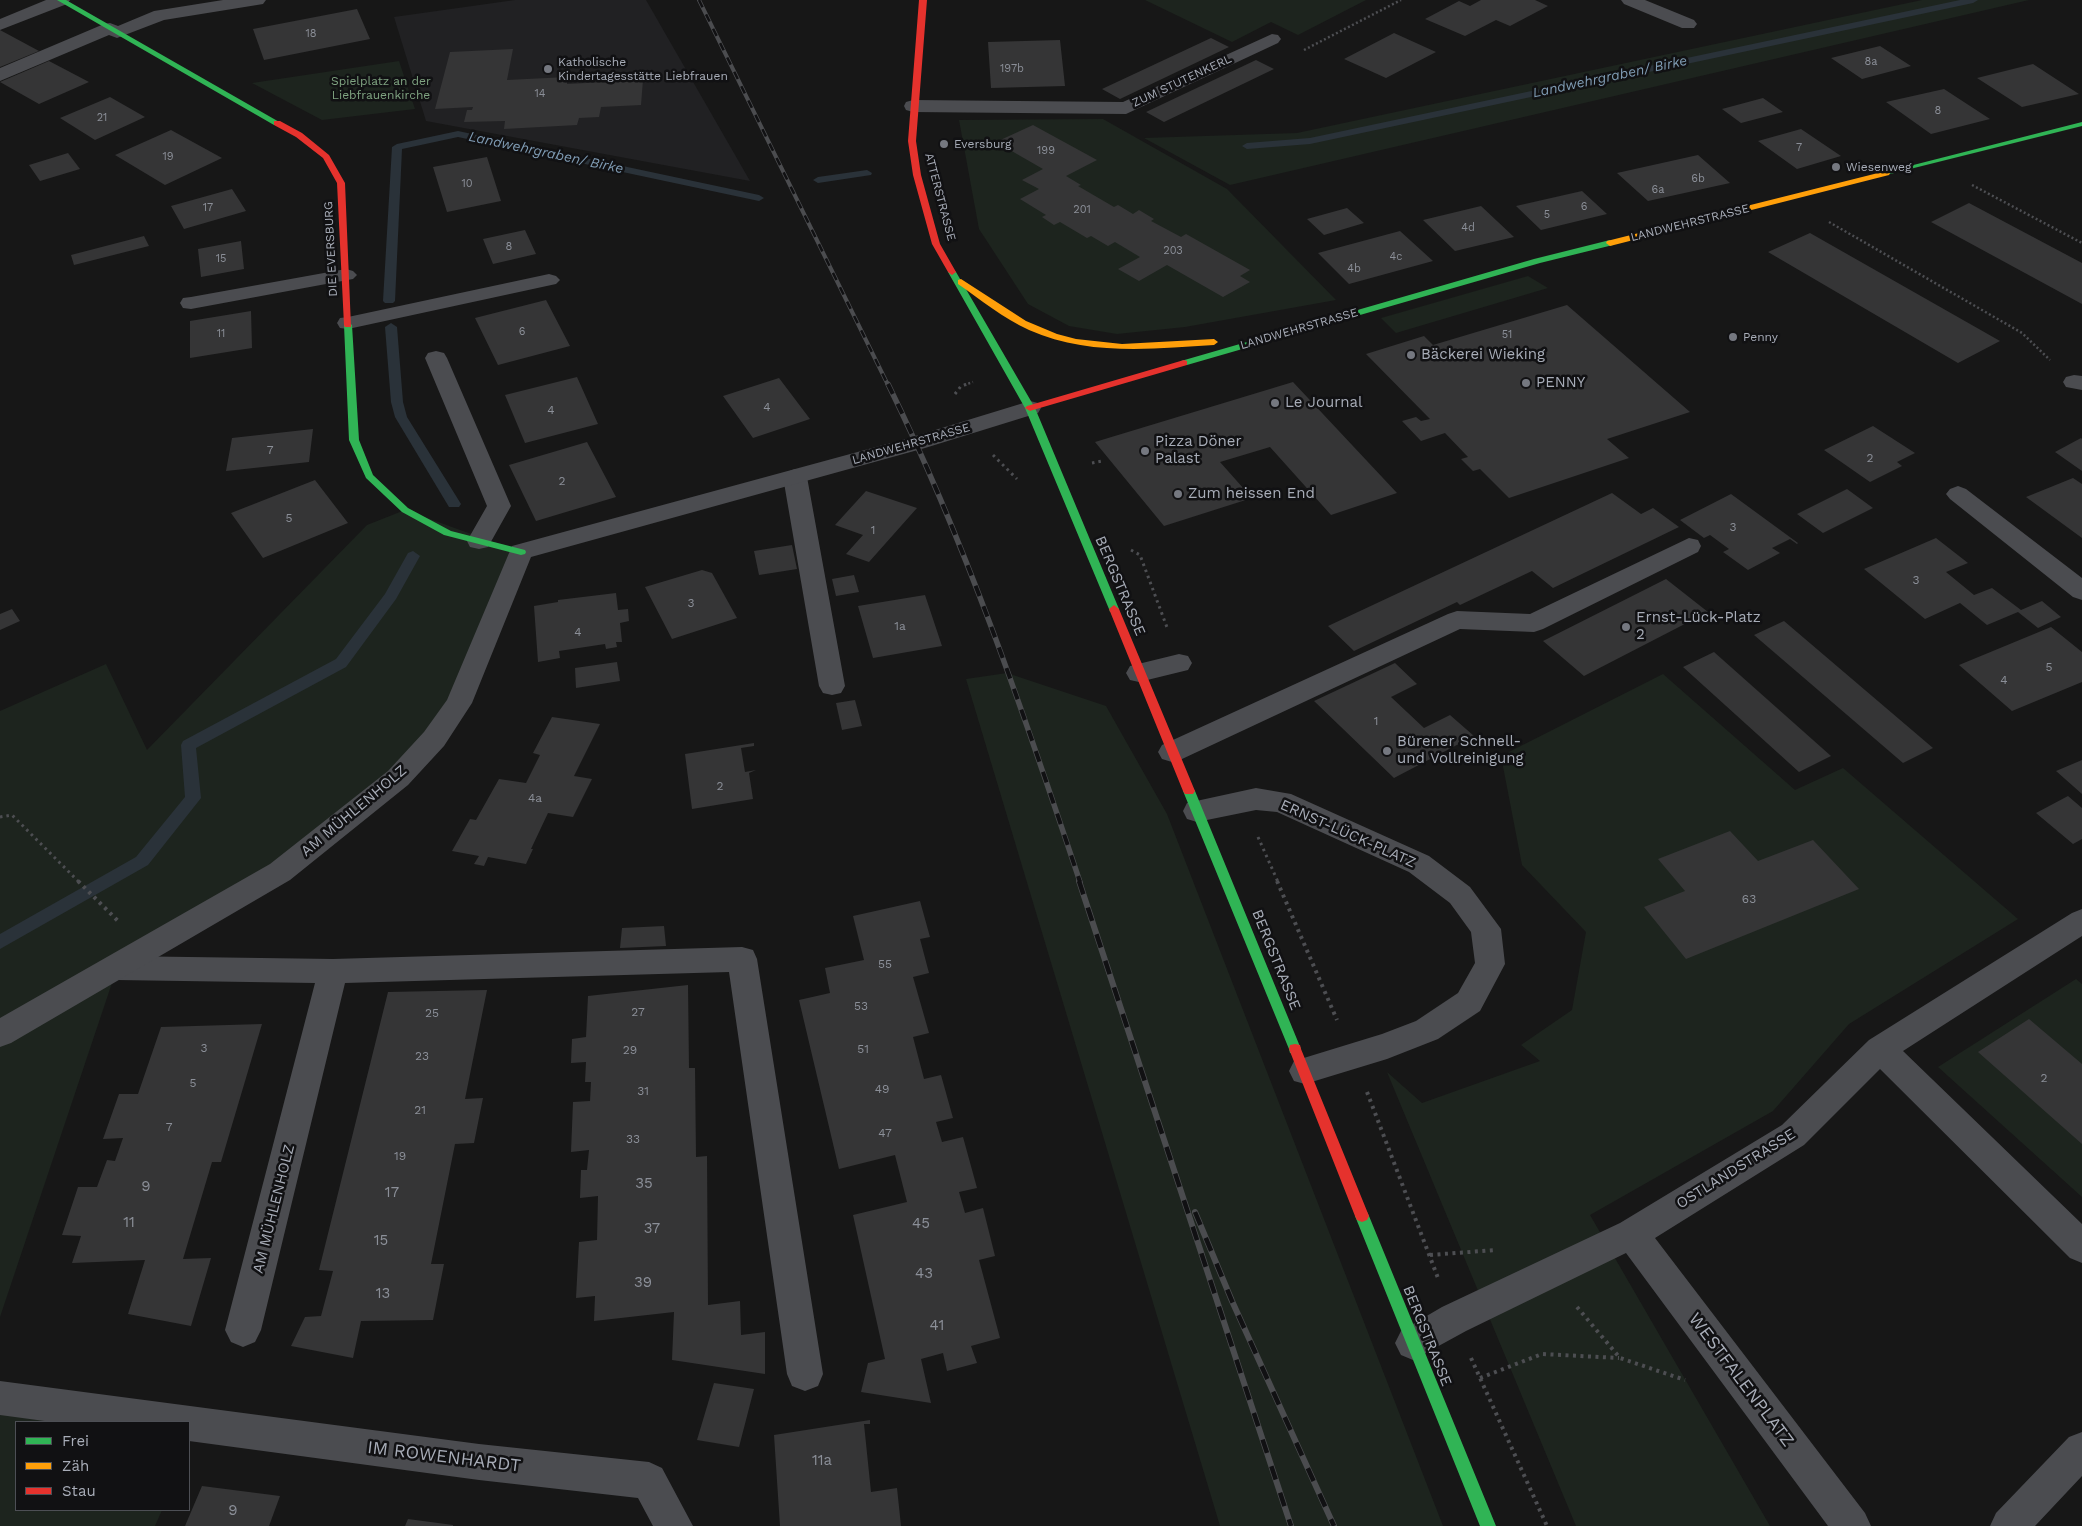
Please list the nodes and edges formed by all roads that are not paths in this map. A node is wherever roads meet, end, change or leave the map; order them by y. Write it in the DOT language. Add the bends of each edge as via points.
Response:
graph roads {
  1 [pos="61,0"];
  2 [pos="257,0"];
  3 [pos="922,0"];
  4 [pos="1630,0"];
  5 [pos="1688,24"];
  6 [pos="0,26"];
  7 [pos="114,30"];
  8 [pos="1272,38"];
  9 [pos="0,75"];
  10 [pos="914,106"];
  11 [pos="2082,124"];
  12 [pos="346,275"];
  13 [pos="956,278"];
  14 [pos="549,280"];
  15 [pos="191,303"];
  16 [pos="348,323"];
  17 [pos="1265,338"];
  18 [pos="436,358"];
  19 [pos="1030,408"];
  20 [pos="794,477"];
  21 [pos="1958,494"];
  22 [pos="478,541"];
  23 [pos="1689,546"];
  24 [pos="521,552"];
  25 [pos="2082,591"];
  26 [pos="1180,664"];
  27 [pos="1140,673"];
  28 [pos="832,686"];
  29 [pos="1172,752"];
  30 [pos="1197,811"];
  31 [pos="2082,921"];
  32 [pos="117,968"];
  33 [pos="333,971"];
  34 [pos="0,1034"];
  35 [pos="1880,1049"];
  36 [pos="1305,1071"];
  37 [pos="1632,1234"];
  38 [pos="2082,1247"];
  39 [pos="244,1330"];
  40 [pos="1414,1342"];
  41 [pos="805,1374"];
  42 [pos="0,1398"];
  43 [pos="176,1421"];
  44 [pos="190,1423"];
  45 [pos="2082,1450"];
  46 [pos="674,1526"];
  47 [pos="1488,1526"];
  48 [pos="1852,1526"];
  49 [pos="2009,1526"];
  1 -- 6 [label="street"];
  1 -- 7 [label="street, DIE EVERSBURG"];
  2 -- 7 [label="street" via="160,15"];
  3 -- 10 [label="street, ATTERSTRASSE"];
  4 -- 5 [label="street"];
  7 -- 9 [label="street"];
  7 -- 12 [label="street, DIE EVERSBURG" via="299,135 326,157 341,183"];
  8 -- 10 [label="street, ZUM STUTENKERL" via="1126,108"];
  10 -- 13 [label="street, ATTERSTRASSE" via="912,141 917,175 936,244"];
  11 -- 17 [label="street, LANDWEHRSTRASSE" via="1577,250"];
  12 -- 15 [label="street"];
  12 -- 16 [label="street, DIE EVERSBURG"];
  13 -- 17 [label="street" via="1013,317 1042,332 1079,343 1116,348"];
  13 -- 19 [label="street, ATTERSTRASSE"];
  14 -- 16 [label="street"];
  16 -- 22 [label="street, DIE EVERSBURG" via="354,440 369,476 404,510 448,533"];
  17 -- 19 [label="street, LANDWEHRSTRASSE"];
  18 -- 22 [label="street" via="499,506"];
  19 -- 20 [label="street, LANDWEHRSTRASSE"];
  19 -- 27 [label="street, BERGSTRASSE"];
  20 -- 24 [label="street, LANDWEHRSTRASSE"];
  20 -- 28 [label="street"];
  21 -- 25 [label="street"];
  22 -- 24 [label="street, DIE EVERSBURG"];
  23 -- 29 [label="street" via="1534,624 1457,620"];
  24 -- 32 [label="street, AM MÜHLENHOLZ" via="458,703 434,739 398,778 280,872"];
  26 -- 27 [label="street"];
  27 -- 29 [label="street, BERGSTRASSE"];
  29 -- 30 [label="street, BERGSTRASSE"];
  30 -- 36 [label="street, BERGSTRASSE"];
  30 -- 36 [label="street, ERNST-LÜCK-PLATZ" via="1256,800 1281,802 1420,864 1460,896 1486,929 1490,964 1469,1002 1427,1030"];
  31 -- 35 [label="street, OSTLANDSTRASSE"];
  32 -- 33 [label="street"];
  32 -- 34 [label="street, AM MÜHLENHOLZ"];
  33 -- 39 [label="street, AM MÜHLENHOLZ"];
  33 -- 41 [label="street" via="742,959"];
  35 -- 37 [label="street, OSTLANDSTRASSE" via="1793,1135"];
  35 -- 38 [label="street"];
  36 -- 40 [label="street, BERGSTRASSE"];
  37 -- 40 [label="street, OSTLANDSTRASSE" via="1454,1319"];
  37 -- 48 [label="street, WESTFALENPLATZ"];
  40 -- 47 [label="street, BERGSTRASSE"];
  42 -- 43 [label="street"];
  44 -- 46 [label="street, IM ROWENHARDT" via="648,1481"];
  45 -- 49 [label="street"];
}
